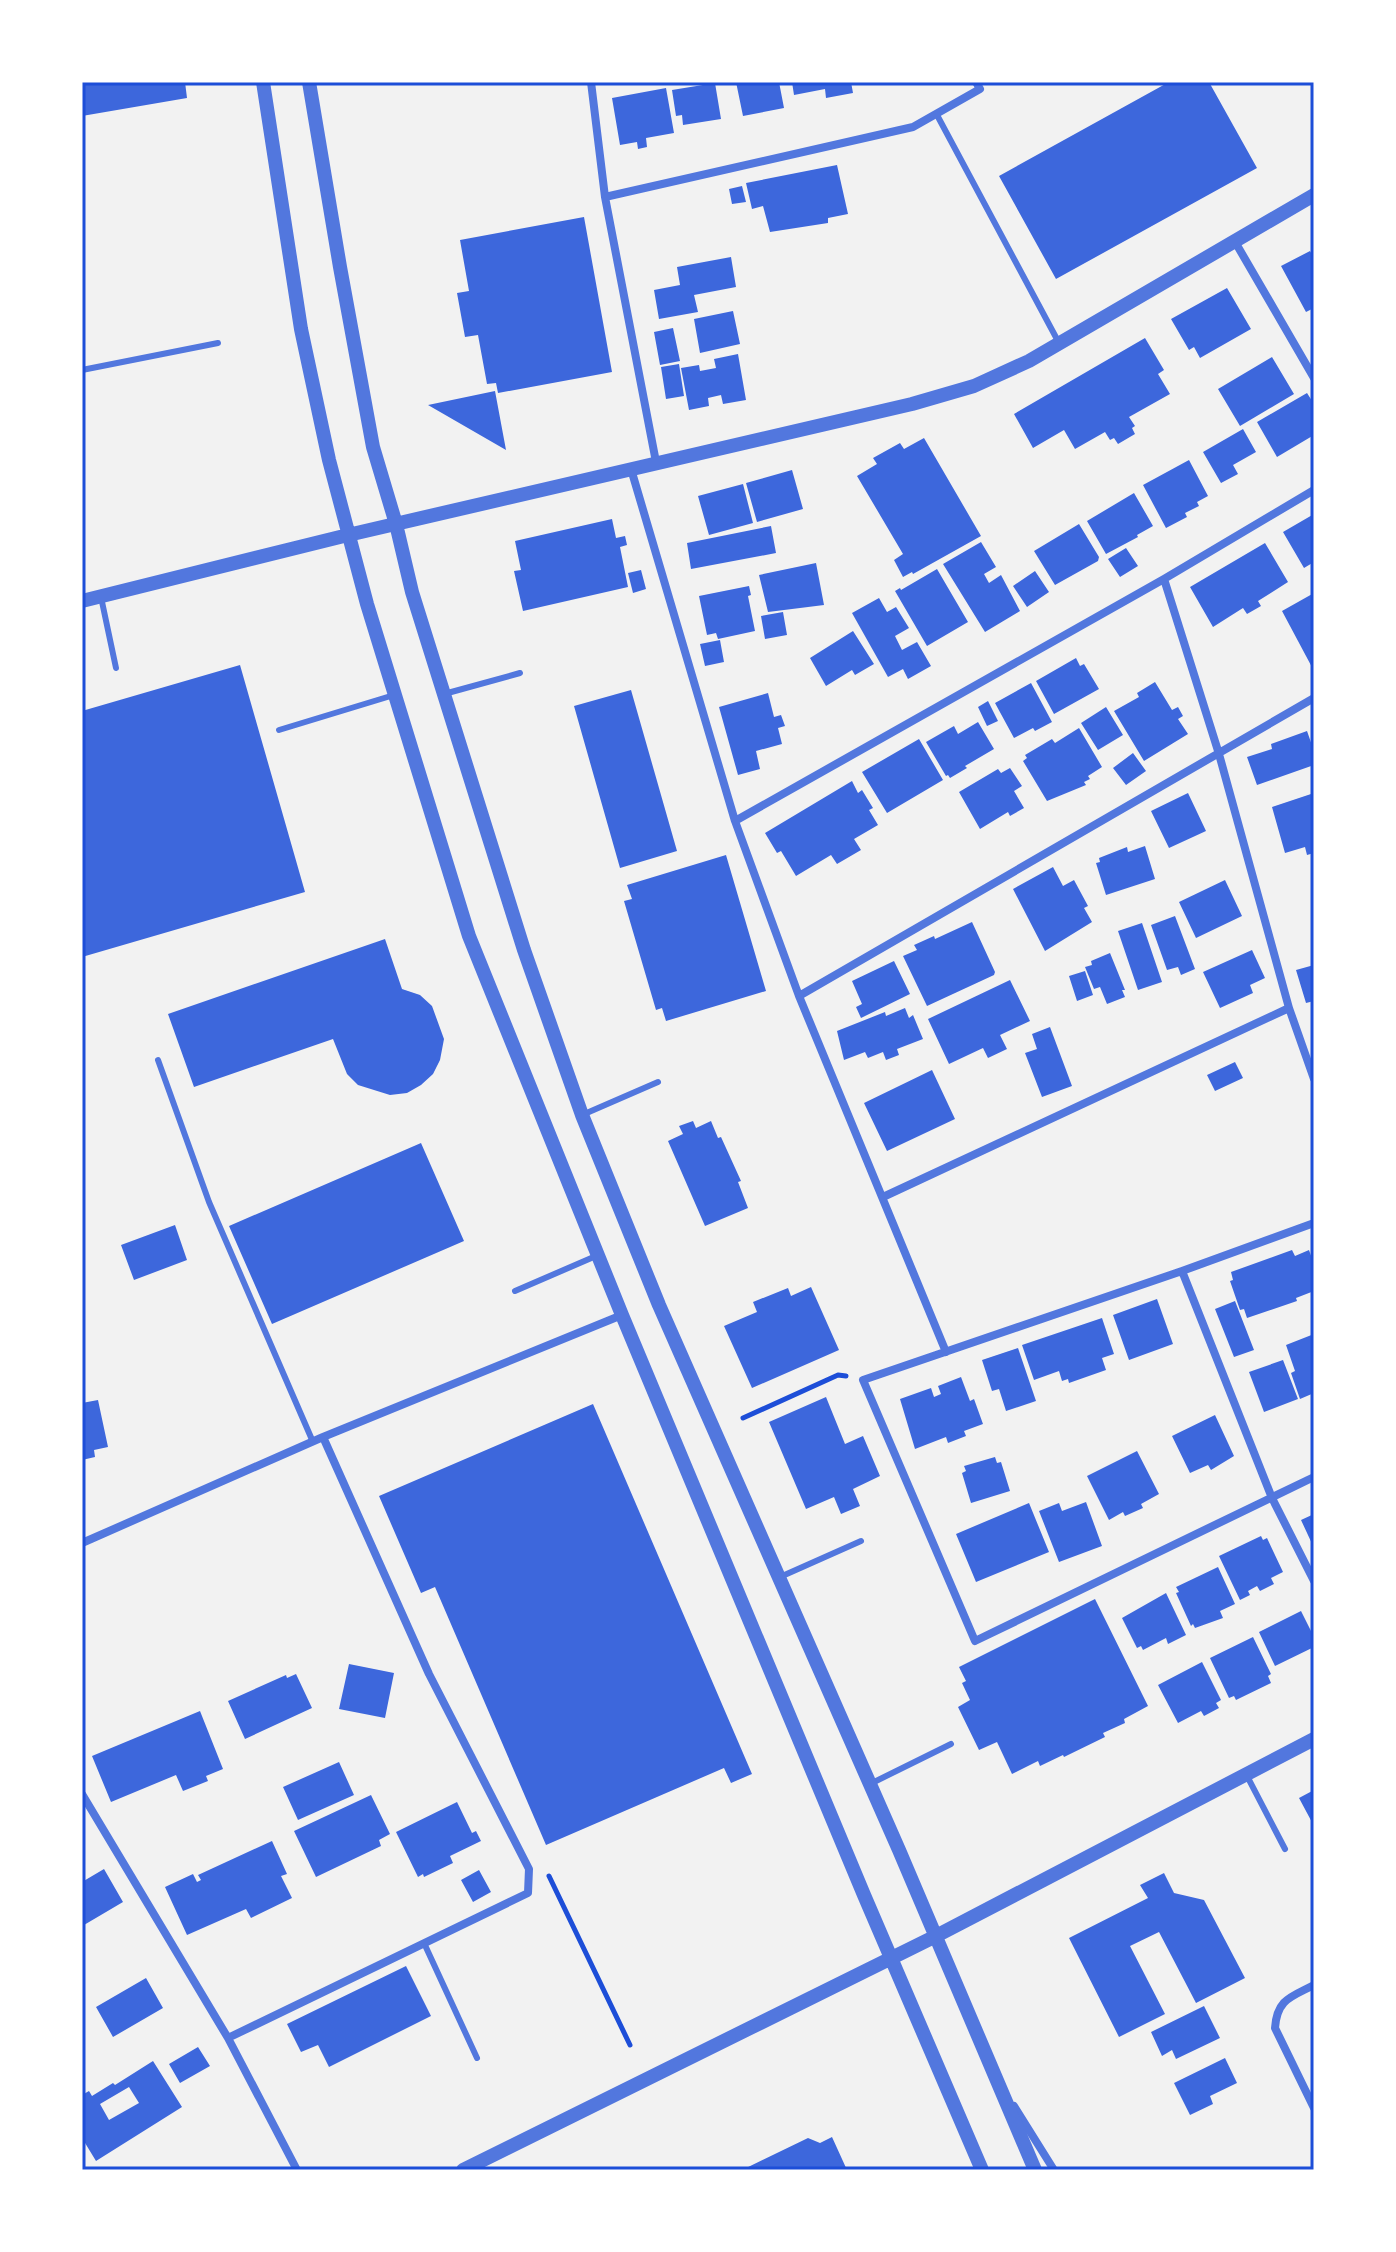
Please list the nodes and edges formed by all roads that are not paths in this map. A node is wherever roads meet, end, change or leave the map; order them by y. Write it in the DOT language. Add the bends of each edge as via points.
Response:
graph roads {
  1 [pos="263,82"];
  2 [pos="309,82"];
  3 [pos="591,82"];
  4 [pos="976,82"];
  5 [pos="937,115"];
  6 [pos="1314,195"];
  7 [pos="605,197"];
  8 [pos="1234,239"];
  9 [pos="218,343"];
  10 [pos="1059,343"];
  11 [pos="82,370"];
  12 [pos="1314,378"];
  13 [pos="656,462"];
  14 [pos="631,468"];
  15 [pos="1314,490"];
  16 [pos="396,524"];
  17 [pos="348,535"];
  18 [pos="1164,579"];
  19 [pos="100,597"];
  20 [pos="82,601"];
  21 [pos="116,668"];
  22 [pos="520,673"];
  23 [pos="444,694"];
  24 [pos="394,695"];
  25 [pos="1314,698"];
  26 [pos="279,730"];
  27 [pos="1219,754"];
  28 [pos="735,821"];
  29 [pos="799,996"];
  30 [pos="1289,1008"];
  31 [pos="158,1060"];
  32 [pos="1314,1079"];
  33 [pos="658,1082"];
  34 [pos="582,1115"];
  35 [pos="883,1197"];
  36 [pos="1314,1223"];
  37 [pos="598,1255"];
  38 [pos="1182,1271"];
  39 [pos="515,1291"];
  40 [pos="622,1315"];
  41 [pos="946,1352"];
  42 [pos="323,1437"];
  43 [pos="313,1442"];
  44 [pos="1314,1477"];
  45 [pos="1272,1498"];
  46 [pos="861,1541"];
  47 [pos="82,1543"];
  48 [pos="780,1577"];
  49 [pos="1314,1581"];
  50 [pos="1314,1739"];
  51 [pos="951,1744"];
  52 [pos="1246,1774"];
  53 [pos="869,1785"];
  54 [pos="82,1794"];
  55 [pos="1285,1849"];
  56 [pos="936,1936"];
  57 [pos="424,1943"];
  58 [pos="892,1957"];
  59 [pos="1314,1985"];
  60 [pos="228,2038"];
  61 [pos="477,2058"];
  62 [pos="1001,2085"];
  63 [pos="1314,2108"];
  64 [pos="297,2170"];
  65 [pos="463,2170"];
  66 [pos="982,2170"];
  67 [pos="1035,2170"];
  68 [pos="1054,2170"];
  1 -- 17 [label="street" via="301,329"];
  2 -- 16 [label="street" via="373,447"];
  3 -- 7 [label="street"];
  4 -- 5 [label="street" via="980,89"];
  5 -- 7 [label="street" via="913,127"];
  5 -- 10 [label="lane"];
  6 -- 8 [label="street"];
  7 -- 13 [label="street"];
  8 -- 10 [label="street"];
  8 -- 12 [label="street"];
  9 -- 11 [label="lane"];
  10 -- 13 [label="street" via="974,386"];
  13 -- 14 [label="street"];
  14 -- 16 [label="street"];
  14 -- 28 [label="street"];
  15 -- 18 [label="street"];
  16 -- 17 [label="street"];
  16 -- 23 [label="street"];
  17 -- 19 [label="street"];
  17 -- 24 [label="street"];
  18 -- 27 [label="street"];
  18 -- 28 [label="street"];
  19 -- 20 [label="street"];
  19 -- 21 [label="lane"];
  22 -- 23 [label="lane"];
  23 -- 34 [label="street"];
  24 -- 26 [label="lane"];
  24 -- 37 [label="street" via="469,936"];
  25 -- 27 [label="street"];
  27 -- 29 [label="street"];
  27 -- 30 [label="street"];
  28 -- 29 [label="street"];
  29 -- 35 [label="street"];
  30 -- 32 [label="street"];
  30 -- 35 [label="street"];
  31 -- 43 [label="lane" via="209,1202"];
  33 -- 34 [label="lane"];
  34 -- 48 [label="street" via="659,1305"];
  35 -- 41 [label="street"];
  36 -- 38 [label="street"];
  37 -- 39 [label="lane"];
  37 -- 40 [label="street"];
  38 -- 41 [label="street"];
  38 -- 45 [label="street"];
  40 -- 42 [label="street"];
  40 -- 58 [label="street"];
  41 -- 45 [label="street" via="863,1380 975,1641"];
  42 -- 43 [label="street"];
  42 -- 57 [label="street" via="429,1674 529,1869 528,1893"];
  43 -- 47 [label="street"];
  44 -- 45 [label="street"];
  45 -- 49 [label="street"];
  46 -- 48 [label="lane"];
  48 -- 53 [label="street"];
  50 -- 52 [label="street"];
  51 -- 53 [label="lane"];
  52 -- 55 [label="lane"];
  52 -- 56 [label="street"];
  53 -- 56 [label="street"];
  54 -- 60 [label="street"];
  56 -- 58 [label="street"];
  56 -- 62 [label="street"];
  57 -- 60 [label="street"];
  57 -- 61 [label="lane"];
  58 -- 65 [label="street"];
  58 -- 66 [label="street"];
  59 -- 63 [label="street" via="1283,2001 1275,2028"];
  60 -- 64 [label="street"];
  62 -- 67 [label="street"];
  62 -- 68 [label="street"];
}
